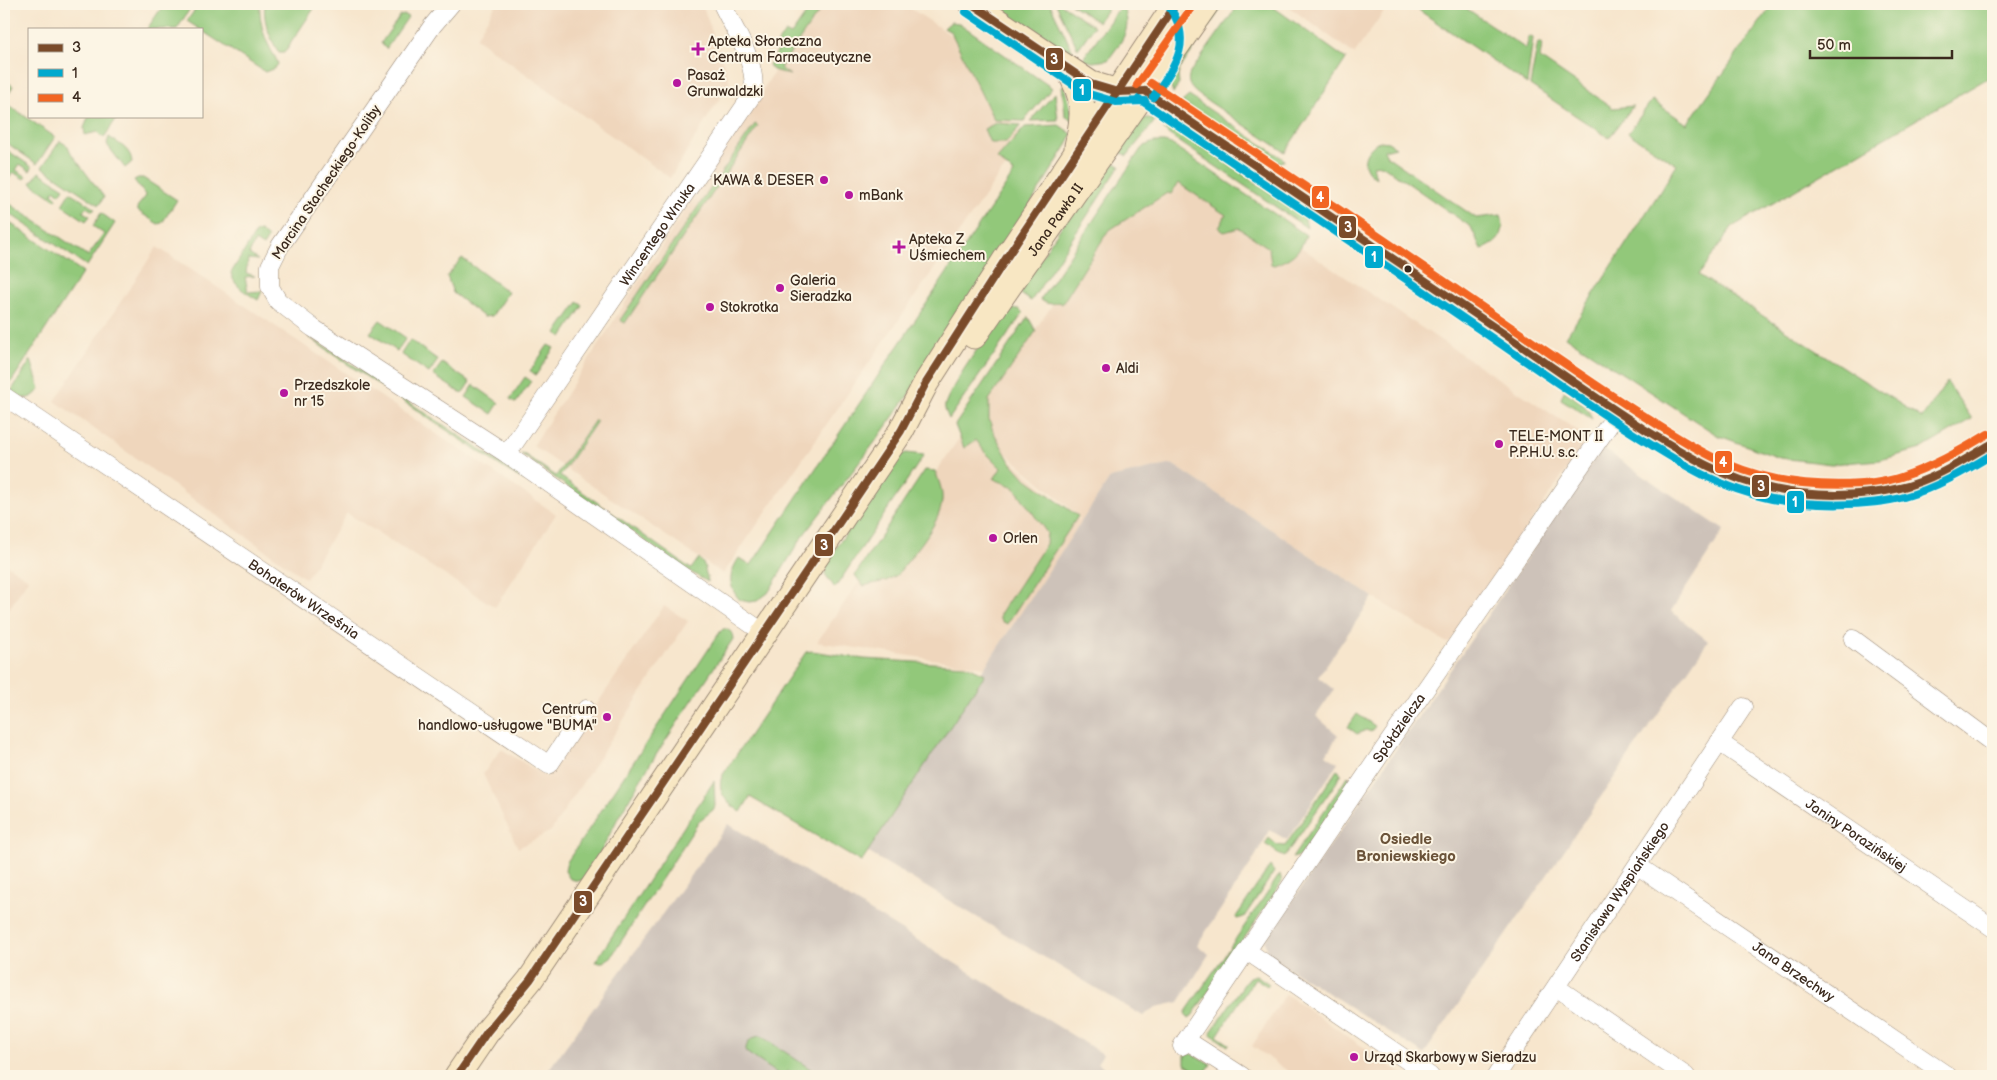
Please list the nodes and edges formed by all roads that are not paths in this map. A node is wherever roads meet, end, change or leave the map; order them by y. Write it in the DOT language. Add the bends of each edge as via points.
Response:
graph roads {
  1 [pos="451,4"];
  2 [pos="722,4"];
  3 [pos="972,4"];
  4 [pos="1206,4"];
  5 [pos="1165,9"];
  6 [pos="1169,57"];
  7 [pos="1068,69"];
  8 [pos="1145,91"];
  9 [pos="1118,92"];
  10 [pos="1074,156"];
  11 [pos="4,396"];
  12 [pos="1618,412"];
  13 [pos="901,431"];
  14 [pos="1993,443"];
  15 [pos="507,454"];
  16 [pos="764,633"];
  17 [pos="1853,639"];
  18 [pos="1742,707"];
  19 [pos="586,709"];
  20 [pos="1719,742"];
  21 [pos="1993,743"];
  22 [pos="1638,866"];
  23 [pos="1993,928"];
  24 [pos="1247,952"];
  25 [pos="527,984"];
  26 [pos="1556,987"];
  27 [pos="457,1076"];
  28 [pos="475,1076"];
  29 [pos="1242,1076"];
  30 [pos="1430,1076"];
  31 [pos="1496,1076"];
  32 [pos="1686,1076"];
  33 [pos="1948,1076"];
  1 -- 15 [label="street, Marcina Stacheckiego-Koliby" via="433,25 280,246 270,266 270,287 278,301 313,328"];
  2 -- 15 [label="street, Wincentego Wnuka" via="752,68 753,94"];
  3 -- 7 [label="main road"];
  4 -- 6 [label="main road, Jana Pawła II"];
  5 -- 6 [label="main road" via="1172,41"];
  5 -- 9 [label="main road, Jana Pawła II"];
  6 -- 8 [label="main road, Jana Pawła II"];
  7 -- 9 [label="main road" via="1097,87"];
  7 -- 10 [label="main road" via="1081,95 1083,112"];
  8 -- 9 [label="main road"];
  8 -- 12 [label="street"];
  8 -- 13 [label="main road, Jana Pawła II" via="998,304 924,406"];
  9 -- 10 [label="main road, Jana Pawła II"];
  10 -- 13 [label="main road, Jana Pawła II" via="926,383"];
  11 -- 19 [label="street, Bohaterów Września" via="549,765"];
  12 -- 14 [label="street" via="1697,462 1774,489 1806,493 1854,494 1900,488 1933,476"];
  12 -- 24 [label="street, Spółdzielcza" via="1384,748"];
  13 -- 16 [label="main road, Jana Pawła II"];
  15 -- 16 [label="street, Marcina Stacheckiego-Koliby"];
  16 -- 25 [label="main road, Jana Pawła II"];
  17 -- 21 [label="street"];
  18 -- 20 [label="street, Stanisława Wyspiańskiego"];
  20 -- 22 [label="street, Stanisława Wyspiańskiego"];
  20 -- 23 [label="street, Janiny Porazińskiej"];
  22 -- 26 [label="street, Stanisława Wyspiańskiego"];
  22 -- 33 [label="street, Jana Brzechwy"];
  24 -- 29 [label="street, Spółdzielcza" via="1184,1043"];
  24 -- 30 [label="street"];
  25 -- 27 [label="main road, Jana Pawła II" via="487,1032"];
  25 -- 28 [label="main road, Jana Pawła II"];
  26 -- 31 [label="street, Stanisława Wyspiańskiego"];
  26 -- 32 [label="street"];
}
